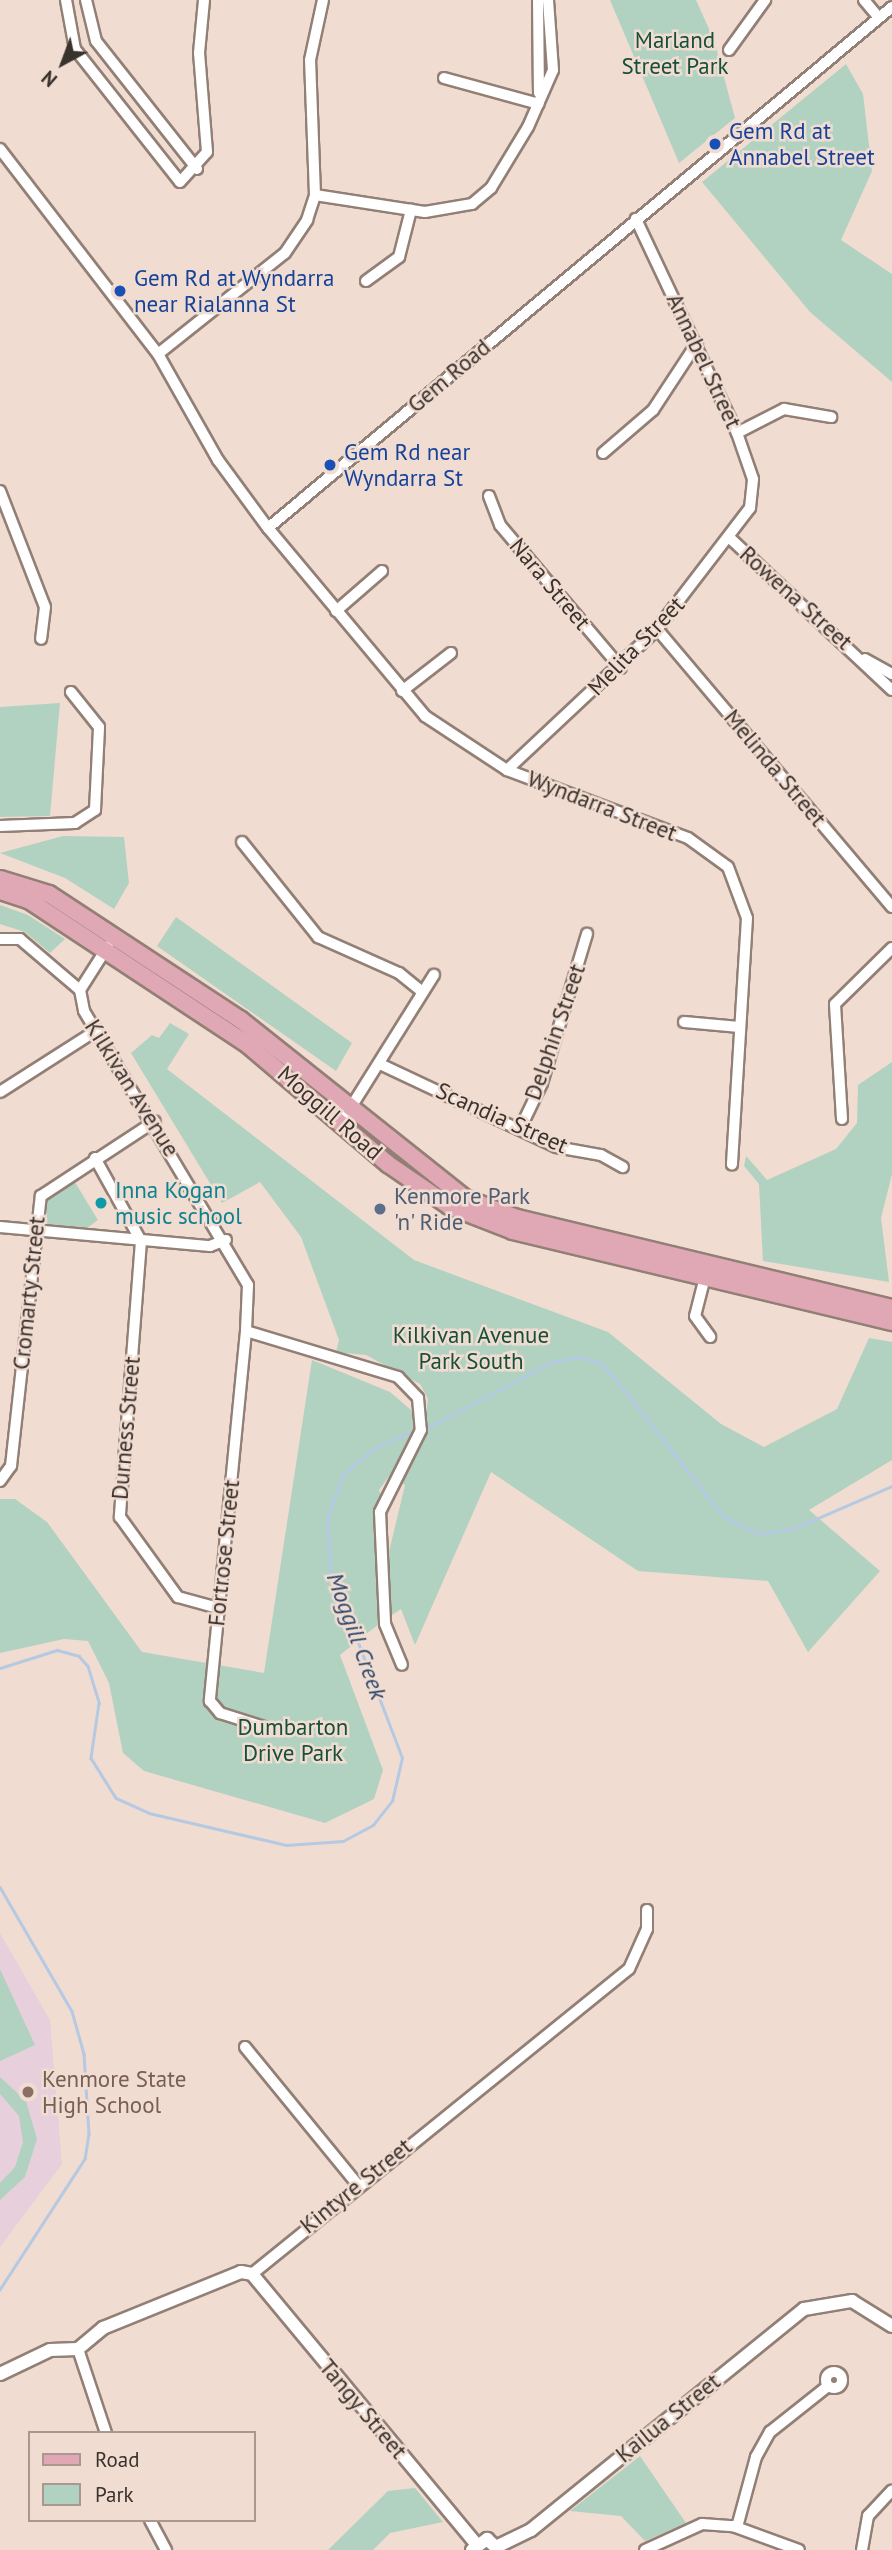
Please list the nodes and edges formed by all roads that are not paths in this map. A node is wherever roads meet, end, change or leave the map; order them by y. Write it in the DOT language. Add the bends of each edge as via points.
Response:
graph roads {
  1 [pos="65,0"];
  2 [pos="86,0"];
  3 [pos="204,0"];
  4 [pos="323,0"];
  5 [pos="538,0"];
  6 [pos="548,0"];
  7 [pos="765,0"];
  8 [pos="864,0"];
  9 [pos="892,8"];
  10 [pos="879,18"];
  11 [pos="729,50"];
  12 [pos="444,78"];
  13 [pos="538,104"];
  14 [pos="0,149"];
  15 [pos="197,169"];
  16 [pos="315,195"];
  17 [pos="411,210"];
  18 [pos="636,219"];
  19 [pos="366,281"];
  20 [pos="697,343"];
  21 [pos="158,354"];
  22 [pos="831,417"];
  23 [pos="737,433"];
  24 [pos="603,453"];
  25 [pos="0,491"];
  26 [pos="489,496"];
  27 [pos="750,508"];
  28 [pos="268,527"];
  29 [pos="732,540"];
  30 [pos="383,571"];
  31 [pos="336,611"];
  32 [pos="657,629"];
  33 [pos="41,639"];
  34 [pos="451,653"];
  35 [pos="861,657"];
  36 [pos="621,668"];
  37 [pos="892,674"];
  38 [pos="892,690"];
  39 [pos="402,691"];
  40 [pos="71,692"];
  41 [pos="507,771"];
  42 [pos="0,827"];
  43 [pos="242,842"];
  44 [pos="0,879"];
  45 [pos="0,891"];
  46 [pos="892,907"];
  47 [pos="587,934"];
  48 [pos="0,939"];
  49 [pos="110,944"];
  50 [pos="892,948"];
  51 [pos="434,975"];
  52 [pos="80,990"];
  53 [pos="421,992"];
  54 [pos="684,1022"];
  55 [pos="740,1027"];
  56 [pos="97,1030"];
  57 [pos="382,1065"];
  58 [pos="0,1092"];
  59 [pos="352,1109"];
  60 [pos="842,1119"];
  61 [pos="155,1121"];
  62 [pos="341,1123"];
  63 [pos="520,1129"];
  64 [pos="94,1158"];
  65 [pos="732,1165"];
  66 [pos="623,1167"];
  67 [pos="0,1227"];
  68 [pos="36,1231"];
  69 [pos="226,1240"];
  70 [pos="141,1241"];
  71 [pos="707,1271"];
  72 [pos="892,1308"];
  73 [pos="892,1322"];
  74 [pos="246,1331"];
  75 [pos="710,1336"];
  76 [pos="0,1481"];
  77 [pos="218,1608"];
  78 [pos="401,1665"];
  79 [pos="274,1730"];
  80 [pos="647,1910"];
  81 [pos="245,2047"];
  82 [pos="358,2185"];
  83 [pos="252,2274"];
  84 [pos="892,2326"];
  85 [pos="78,2349"];
  86 [pos="0,2374"];
  87 [pos="828,2386"];
  88 [pos="105,2431"];
  89 [pos="892,2490"];
  90 [pos="153,2522"];
  91 [pos="737,2527"];
  92 [pos="473,2547"];
  93 [pos="498,2548"];
  94 [pos="166,2550"];
  95 [pos="645,2550"];
  96 [pos="799,2550"];
  97 [pos="862,2550"];
  1 -- 15 [label="street" via="75,49 172,177 180,182"];
  2 -- 15 [label="street" via="96,41"];
  3 -- 15 [label="street" via="199,53 207,152"];
  4 -- 16 [label="street" via="310,60"];
  5 -- 13 [label="street"];
  6 -- 13 [label="street" via="553,70"];
  7 -- 11 [label="street"];
  8 -- 10 [label="street"];
  9 -- 10 [label="street, Gem Road"];
  10 -- 18 [label="street, Gem Road"];
  12 -- 13 [label="street"];
  13 -- 17 [label="street" via="491,188 472,204 451,211"];
  14 -- 21 [label="street"];
  16 -- 17 [label="street"];
  16 -- 21 [label="street" via="285,253"];
  17 -- 19 [label="street" via="399,257"];
  18 -- 20 [label="street, Annabel Street"];
  18 -- 28 [label="street, Gem Road"];
  20 -- 23 [label="street, Annabel Street"];
  20 -- 24 [label="street" via="653,410"];
  21 -- 28 [label="street" via="218,460"];
  22 -- 23 [label="street" via="784,409"];
  23 -- 27 [label="street, Annabel Street" via="753,480"];
  25 -- 33 [label="street" via="44,607"];
  26 -- 36 [label="street, Nara Street" via="500,524"];
  27 -- 29 [label="street, Melita Street"];
  28 -- 31 [label="street, Wyndarra Street"];
  29 -- 32 [label="street, Melita Street"];
  29 -- 35 [label="street, Rowena Street"];
  30 -- 31 [label="street"];
  31 -- 39 [label="street, Wyndarra Street"];
  32 -- 36 [label="street, Melita Street"];
  32 -- 46 [label="street, Melinda Street"];
  34 -- 39 [label="street"];
  35 -- 37 [label="street, Rowena Street"];
  35 -- 38 [label="street, Rowena Street"];
  36 -- 41 [label="street, Melita Street"];
  39 -- 41 [label="street, Wyndarra Street" via="425,716"];
  40 -- 42 [label="street" via="99,727 95,810 75,823"];
  41 -- 55 [label="street, Wyndarra Street" via="688,838 728,867 747,918"];
  43 -- 53 [label="street" via="318,937 398,973"];
  44 -- 49 [label="main road, Moggill Road" via="49,894"];
  45 -- 49 [label="main road, Moggill Road" via="30,901"];
  47 -- 63 [label="street, Delphin Street" via="542,1083"];
  48 -- 52 [label="street, Kilkivan Avenue" via="20,939"];
  49 -- 52 [label="street, Kilkivan Avenue"];
  49 -- 59 [label="main road, Moggill Road" via="279,1046"];
  49 -- 62 [label="main road, Moggill Road" via="276,1065"];
  50 -- 60 [label="street" via="835,1004"];
  51 -- 53 [label="street"];
  52 -- 56 [label="street, Kilkivan Avenue" via="79,1002"];
  53 -- 57 [label="street"];
  54 -- 55 [label="street"];
  55 -- 65 [label="street, Wyndarra Street"];
  56 -- 58 [label="street"];
  56 -- 61 [label="street, Kilkivan Avenue"];
  57 -- 59 [label="street"];
  57 -- 63 [label="street, Scandia Street"];
  59 -- 62 [label="street"];
  59 -- 71 [label="main road, Moggill Road" via="430,1177 487,1208"];
  61 -- 64 [label="street, Cromarty Street"];
  61 -- 69 [label="street, Kilkivan Avenue"];
  62 -- 71 [label="main road, Moggill Road" via="403,1176 475,1218"];
  63 -- 66 [label="street, Scandia Street"];
  64 -- 68 [label="street, Cromarty Street" via="44,1192"];
  64 -- 70 [label="street"];
  67 -- 68 [label="street"];
  68 -- 70 [label="street"];
  68 -- 76 [label="street, Cromarty Street" via="11,1466"];
  69 -- 70 [label="street" via="210,1246"];
  69 -- 74 [label="street, Kilkivan Avenue" via="248,1284"];
  70 -- 77 [label="street, Durness Street" via="118,1506 178,1597"];
  71 -- 72 [label="main road, Moggill Road"];
  71 -- 73 [label="main road, Moggill Road"];
  71 -- 75 [label="street" via="695,1316"];
  74 -- 77 [label="street, Fortrose Street"];
  74 -- 78 [label="street" via="398,1377 418,1398 421,1430 380,1511 385,1624"];
  77 -- 79 [label="street, Fortrose Street" via="210,1701 220,1713"];
  80 -- 82 [label="street, Kintyre Street" via="647,1929 629,1969"];
  81 -- 82 [label="street"];
  82 -- 83 [label="street, Kintyre Street"];
  83 -- 85 [label="street, Kintyre Street" via="241,2272 103,2328"];
  83 -- 92 [label="street, Tangy Street"];
  84 -- 93 [label="street, Kailua Street" via="871,2308 841,2299 793,2316 531,2530"];
  85 -- 86 [label="street" via="50,2350"];
  85 -- 88 [label="street"];
  87 -- 91 [label="street" via="770,2432 756,2457"];
  89 -- 97 [label="street" via="868,2516"];
  90 -- 94 [label="street"];
  91 -- 95 [label="street" via="685,2528"];
  91 -- 96 [label="street"];
  92 -- 93 [label="street, Kailua Street" via="487,2539"];
}
